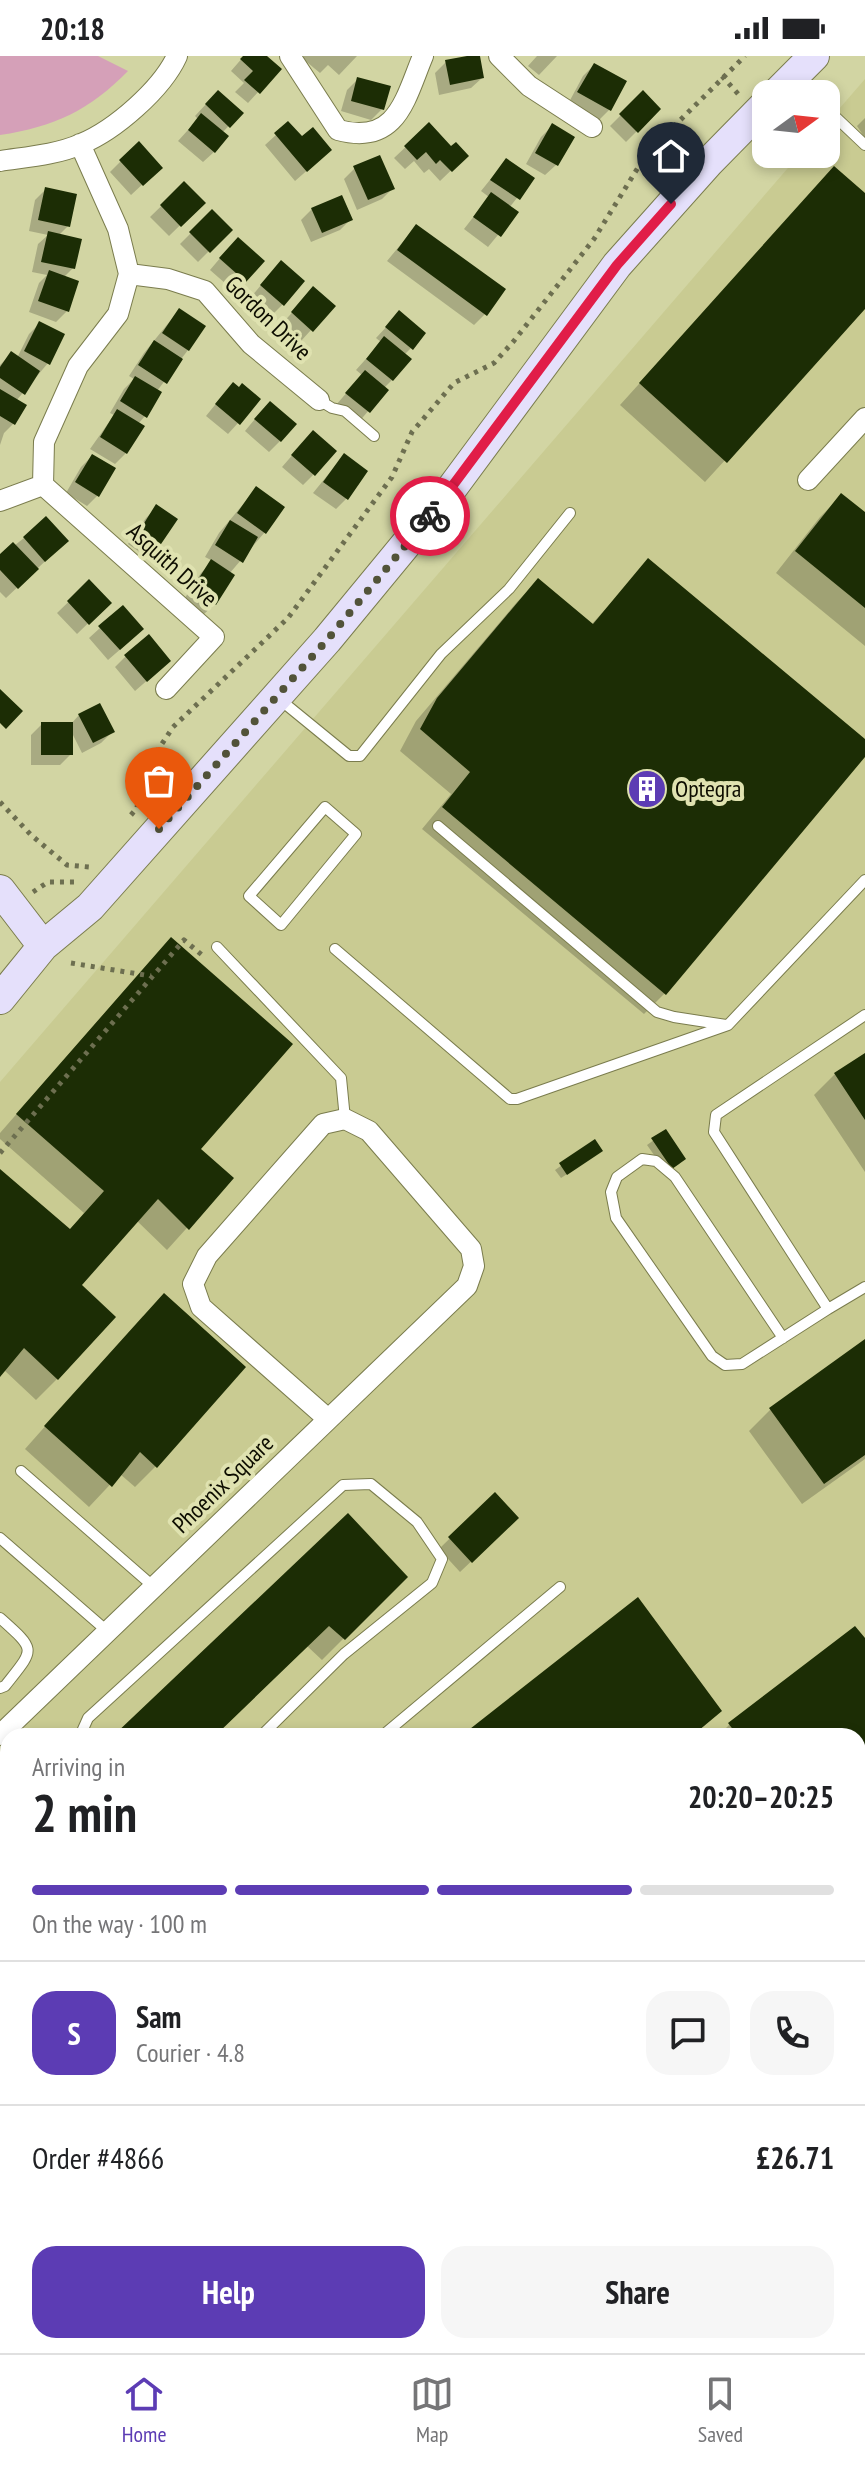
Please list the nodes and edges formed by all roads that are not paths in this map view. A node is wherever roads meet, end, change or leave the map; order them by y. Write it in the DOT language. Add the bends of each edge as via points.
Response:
graph roads {
  1 [pos="177,56"];
  2 [pos="290,56"];
  3 [pos="423,56"];
  4 [pos="499,56"];
  5 [pos="752,118"];
  6 [pos="840,121"];
  7 [pos="592,127"];
  8 [pos="80,144"];
  9 [pos="865,145"];
  10 [pos="0,161"];
  11 [pos="129,274"];
  12 [pos="319,400"];
  13 [pos="865,418"];
  14 [pos="374,436"];
  15 [pos="808,480"];
  16 [pos="43,485"];
  17 [pos="0,501"];
  18 [pos="570,513"];
  19 [pos="166,689"];
  20 [pos="276,697"];
  21 [pos="325,807"];
  22 [pos="438,826"];
  23 [pos="865,880"];
  24 [pos="6,898"];
  25 [pos="43,946"];
  26 [pos="217,947"];
  27 [pos="335,949"];
  28 [pos="0,999"];
  29 [pos="865,1015"];
  30 [pos="728,1025"];
  31 [pos="345,1119"];
  32 [pos="865,1287"];
  33 [pos="828,1309"];
  34 [pos="783,1338"];
  35 [pos="328,1419"];
  36 [pos="21,1471"];
  37 [pos="0,1538"];
  38 [pos="154,1587"];
  39 [pos="560,1587"];
  40 [pos="0,1618"];
  41 [pos="107,1631"];
  42 [pos="0,1688"];
  43 [pos="7,1728"];
  44 [pos="84,1728"];
  45 [pos="269,1728"];
  46 [pos="392,1728"];
  1 -- 8 [label="street" via="136,106"];
  2 -- 3 [label="street" via="338,130 357,135 379,131 398,115"];
  4 -- 7 [label="street" via="529,86"];
  5 -- 20 [label="street" via="617,265 449,492"];
  6 -- 9 [label="lane"];
  8 -- 10 [label="street"];
  8 -- 11 [label="street" via="118,229"];
  11 -- 12 [label="street, Gordon Drive" via="205,291 251,344"];
  11 -- 16 [label="street" via="118,314 78,366 44,442"];
  12 -- 14 [label="lane" via="345,411"];
  13 -- 15 [label="street"];
  16 -- 17 [label="street"];
  16 -- 19 [label="street, Asquith Drive" via="214,637"];
  18 -- 20 [label="lane" via="509,589 441,654 360,756 349,756"];
  20 -- 25 [label="street" via="90,907"];
  21 -- 21 [label="lane" via="356,834 281,925 249,896"];
  22 -- 30 [label="lane" via="657,1012"];
  23 -- 30 [label="lane"];
  24 -- 25 [label="street"];
  25 -- 28 [label="street"];
  26 -- 31 [label="lane" via="341,1078"];
  27 -- 30 [label="lane" via="510,1099"];
  29 -- 33 [label="lane" via="716,1115 714,1132"];
  31 -- 35 [label="street, Phoenix Square" via="369,1131 471,1249 474,1266 467,1286"];
  31 -- 35 [label="street" via="323,1124 207,1256 193,1284 201,1307"];
  32 -- 33 [label="lane"];
  33 -- 34 [label="lane"];
  34 -- 34 [label="lane" via="742,1364 725,1365 712,1356 616,1218 611,1192 617,1177 642,1159 656,1161 675,1177"];
  35 -- 38 [label="street, Phoenix Square"];
  36 -- 38 [label="lane"];
  37 -- 41 [label="lane"];
  38 -- 41 [label="street, Phoenix Square"];
  39 -- 46 [label="lane"];
  40 -- 42 [label="lane" via="28,1647 28,1657"];
  41 -- 43 [label="street, Phoenix Square"];
  44 -- 45 [label="lane" via="88,1718 343,1485 371,1484 417,1522 442,1559 432,1583 344,1654"];
}
